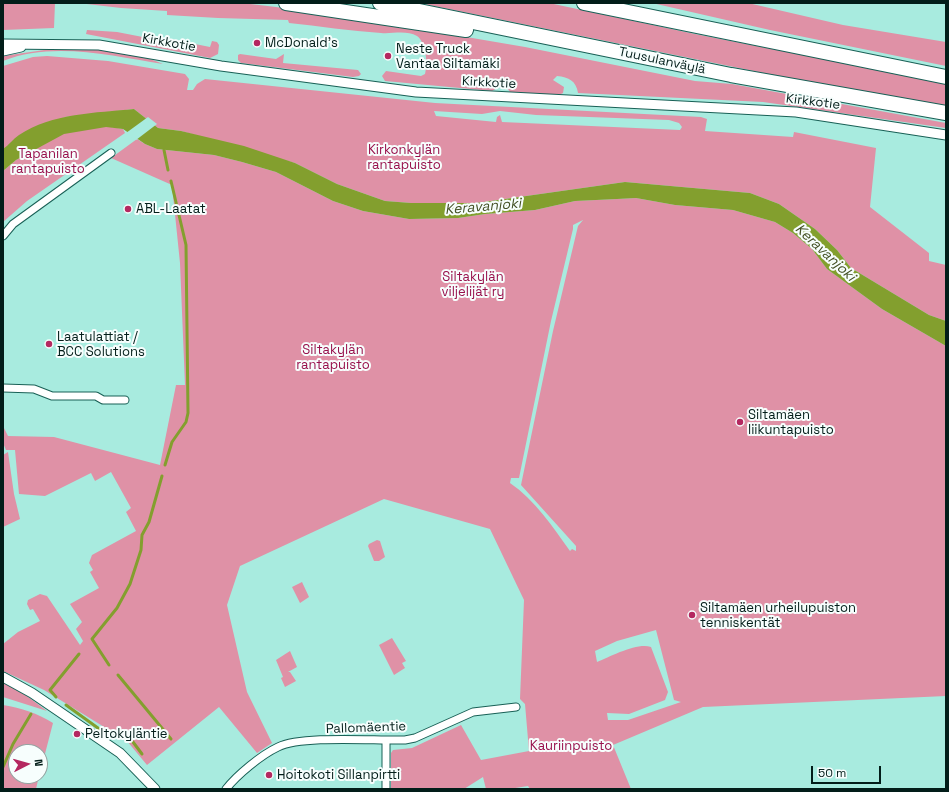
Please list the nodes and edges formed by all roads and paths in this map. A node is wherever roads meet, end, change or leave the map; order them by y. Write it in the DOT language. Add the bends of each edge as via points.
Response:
graph roads {
  1 [pos="286,3"];
  2 [pos="380,3"];
  3 [pos="584,3"];
  4 [pos="612,3"];
  5 [pos="645,16"];
  6 [pos="522,32"];
  7 [pos="3,44"];
  8 [pos="32,44"];
  9 [pos="3,51"];
  10 [pos="946,77"];
  11 [pos="946,113"];
  12 [pos="946,135"];
  13 [pos="111,153"];
  14 [pos="3,236"];
  15 [pos="3,388"];
  16 [pos="125,400"];
  17 [pos="3,677"];
  18 [pos="516,707"];
  19 [pos="386,741"];
  20 [pos="156,789"];
  21 [pos="226,789"];
  22 [pos="386,789"];
  1 -- 6 [label="highway" via="470,30"];
  2 -- 6 [label="highway, Tuusulanväylä"];
  3 -- 5 [label="highway"];
  4 -- 5 [label="highway"];
  5 -- 10 [label="highway"];
  6 -- 11 [label="highway, Tuusulanväylä" via="731,75"];
  7 -- 8 [label="street, Kirkkotie"];
  8 -- 9 [label="street, Kirkkotie"];
  8 -- 12 [label="street, Kirkkotie" via="100,46 221,66 416,92 796,112"];
  13 -- 14 [label="street" via="13,224"];
  15 -- 16 [label="street" via="34,389 52,396 96,396 103,400"];
  17 -- 20 [label="street" via="32,693 120,753"];
  18 -- 19 [label="street, Pallomäentie" via="473,712 415,738"];
  19 -- 21 [label="street, Pallomäentie" via="302,742 278,747 257,761"];
  19 -- 22 [label="street"];
}
